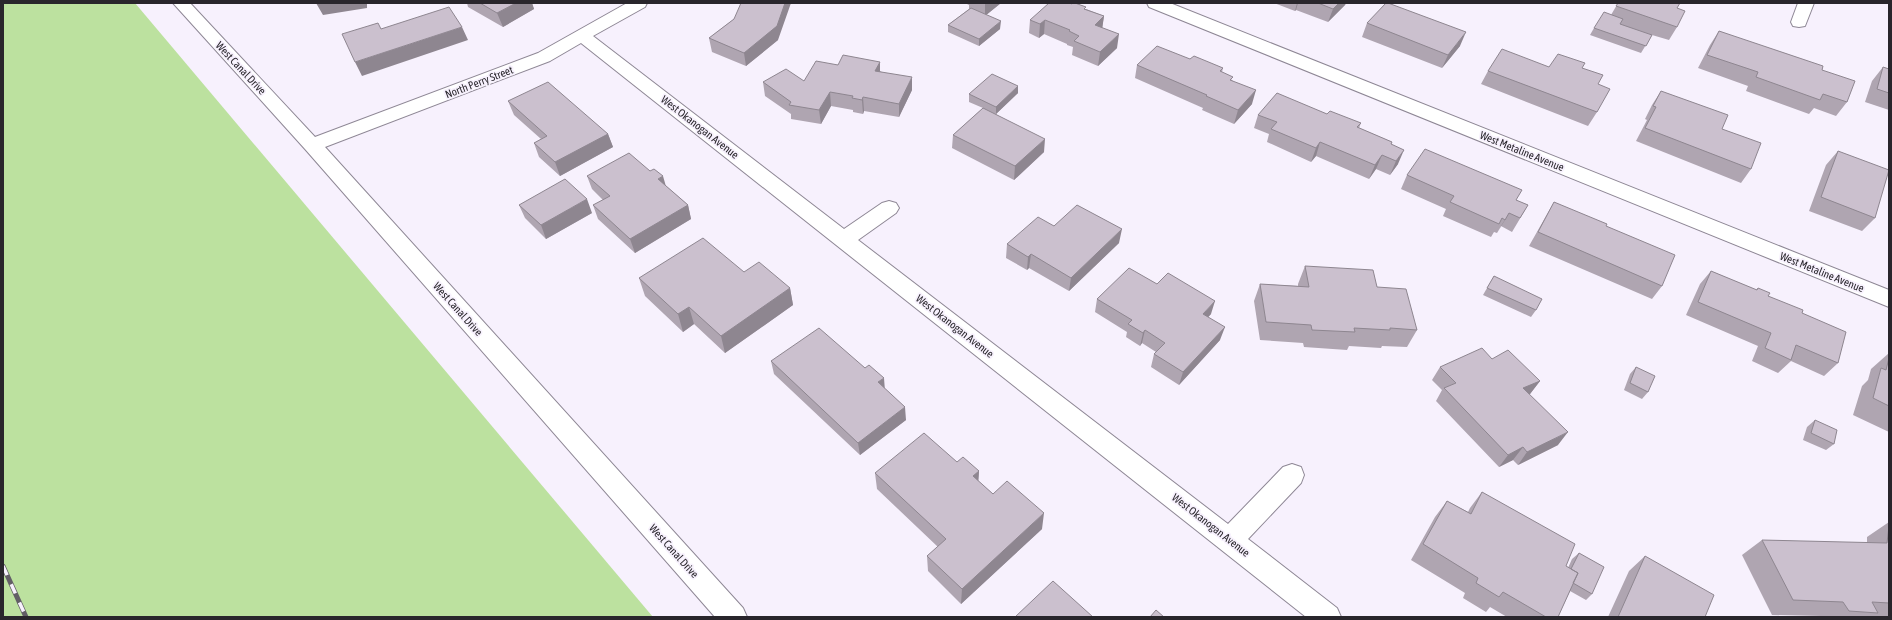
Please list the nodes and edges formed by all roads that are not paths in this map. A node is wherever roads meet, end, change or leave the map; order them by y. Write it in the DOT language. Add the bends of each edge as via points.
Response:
graph roads {
  1 [pos="181,3"];
  2 [pos="639,3"];
  3 [pos="1154,3"];
  4 [pos="1806,3"];
  5 [pos="1799,22"];
  6 [pos="582,36"];
  7 [pos="312,145"];
  8 [pos="889,208"];
  9 [pos="844,239"];
  10 [pos="1889,299"];
  11 [pos="1292,475"];
  12 [pos="1230,540"];
  13 [pos="733,617"];
  14 [pos="1327,617"];
  1 -- 7 [label="street, West Canal Drive"];
  2 -- 6 [label="street, North Perry Street"];
  3 -- 10 [label="street, West Metaline Avenue"];
  4 -- 5 [label="street"];
  6 -- 7 [label="street, North Perry Street" via="544,57"];
  6 -- 9 [label="street, West Okanogan Avenue"];
  7 -- 13 [label="street, West Canal Drive"];
  8 -- 9 [label="street"];
  9 -- 12 [label="street, West Okanogan Avenue"];
  11 -- 12 [label="street"];
  12 -- 14 [label="street, West Okanogan Avenue"];
}
